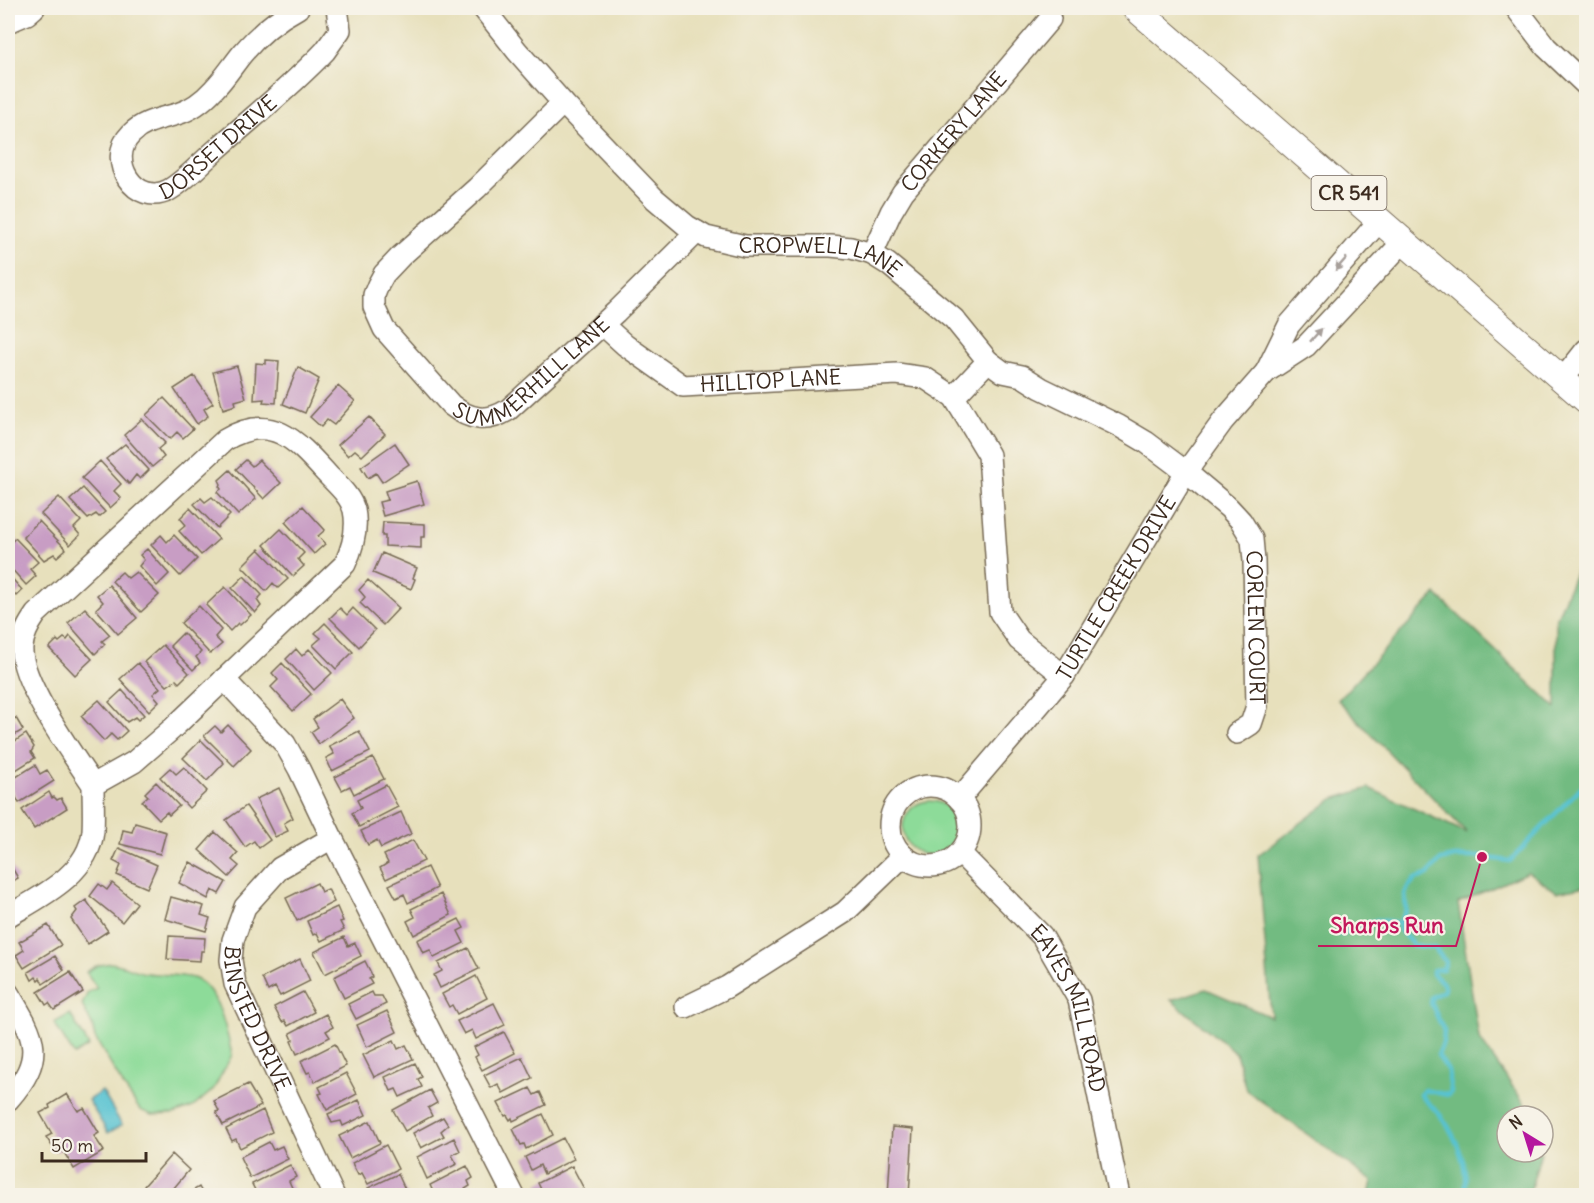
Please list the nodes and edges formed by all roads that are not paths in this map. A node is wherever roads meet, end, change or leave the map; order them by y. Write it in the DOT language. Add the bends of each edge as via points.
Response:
graph roads {
  1 [pos="34,8"];
  2 [pos="298,8"];
  3 [pos="337,8"];
  4 [pos="483,8"];
  5 [pos="1135,8"];
  6 [pos="1516,8"];
  7 [pos="1050,19"];
  8 [pos="8,22"];
  9 [pos="1587,85"];
  10 [pos="563,103"];
  11 [pos="1380,220"];
  12 [pos="697,232"];
  13 [pos="1404,241"];
  14 [pos="872,254"];
  15 [pos="602,324"];
  16 [pos="1587,350"];
  17 [pos="988,361"];
  18 [pos="1266,372"];
  19 [pos="1563,379"];
  20 [pos="954,397"];
  21 [pos="1587,400"];
  22 [pos="1186,472"];
  23 [pos="1064,676"];
  24 [pos="224,680"];
  25 [pos="1237,733"];
  26 [pos="93,785"];
  27 [pos="959,799"];
  28 [pos="332,838"];
  29 [pos="960,853"];
  30 [pos="903,856"];
  31 [pos="8,916"];
  32 [pos="8,993"];
  33 [pos="686,1007"];
  34 [pos="8,1100"];
  35 [pos="334,1196"];
  36 [pos="514,1196"];
  37 [pos="1119,1196"];
  1 -- 8 [label="street"];
  2 -- 3 [label="street, DORSET DRIVE" via="263,33 214,89 191,108 151,121 130,134 124,145 122,167 135,186 144,191 166,192 205,160 325,51 340,30"];
  4 -- 10 [label="street, CROPWELL LANE"];
  5 -- 11 [label="main road, CR 541"];
  6 -- 9 [label="street" via="1546,47"];
  7 -- 14 [label="street, CORKERY LANE" via="903,192"];
  10 -- 12 [label="street, CROPWELL LANE" via="655,199"];
  10 -- 15 [label="street, SUMMERHILL LANE" via="477,188 400,256 378,285 374,308 384,329 451,405 480,419 490,419 508,410"];
  11 -- 13 [label="main road, CR 541"];
  11 -- 18 [label="street, TURTLE CREEK DRIVE, one-way" via="1289,325"];
  12 -- 14 [label="street, CROPWELL LANE" via="745,246 831,246"];
  12 -- 15 [label="street, SUMMERHILL LANE"];
  18 -- 13 [label="street, TURTLE CREEK DRIVE, one-way" via="1306,346"];
  13 -- 19 [label="main road, CR 541"];
  14 -- 17 [label="street, CROPWELL LANE" via="954,319"];
  15 -- 20 [label="street, HILLTOP LANE" via="683,386 897,374 926,378"];
  16 -- 19 [label="street"];
  17 -- 20 [label="street"];
  17 -- 22 [label="street, CROPWELL LANE" via="1003,372 1022,376 1119,426"];
  18 -- 22 [label="street, TURTLE CREEK DRIVE"];
  19 -- 21 [label="main road, CR 541"];
  20 -- 23 [label="street, HILLTOP LANE" via="989,455 1000,612 1019,640"];
  22 -- 23 [label="street, TURTLE CREEK DRIVE"];
  22 -- 25 [label="street, CORLEN COURT" via="1229,508 1252,539 1258,696 1251,724"];
  23 -- 27 [label="street, TURTLE CREEK DRIVE"];
  24 -- 26 [label="street" via="134,762"];
  24 -- 26 [label="street" via="345,564 353,547 354,511 350,499 305,449 288,436 267,429 240,430 225,440 36,614 26,629 23,666"];
  24 -- 28 [label="street" via="285,744"];
  26 -- 31 [label="street" via="93,832 76,869"];
  27 -- 29 [label="street" via="970,826"];
  27 -- 30 [label="street" via="946,789 929,786 912,790 898,801 891,814 890,830"];
  28 -- 35 [label="street, BINSTED DRIVE" via="280,868 245,907 233,940 231,960 235,984"];
  28 -- 36 [label="street"];
  29 -- 30 [label="street" via="942,864 921,866"];
  29 -- 37 [label="street, EAVES MILL ROAD" via="1042,936 1079,1000"];
  30 -- 33 [label="street" via="845,912 727,987"];
  32 -- 34 [label="street" via="33,1041 32,1062 23,1083"];
}
